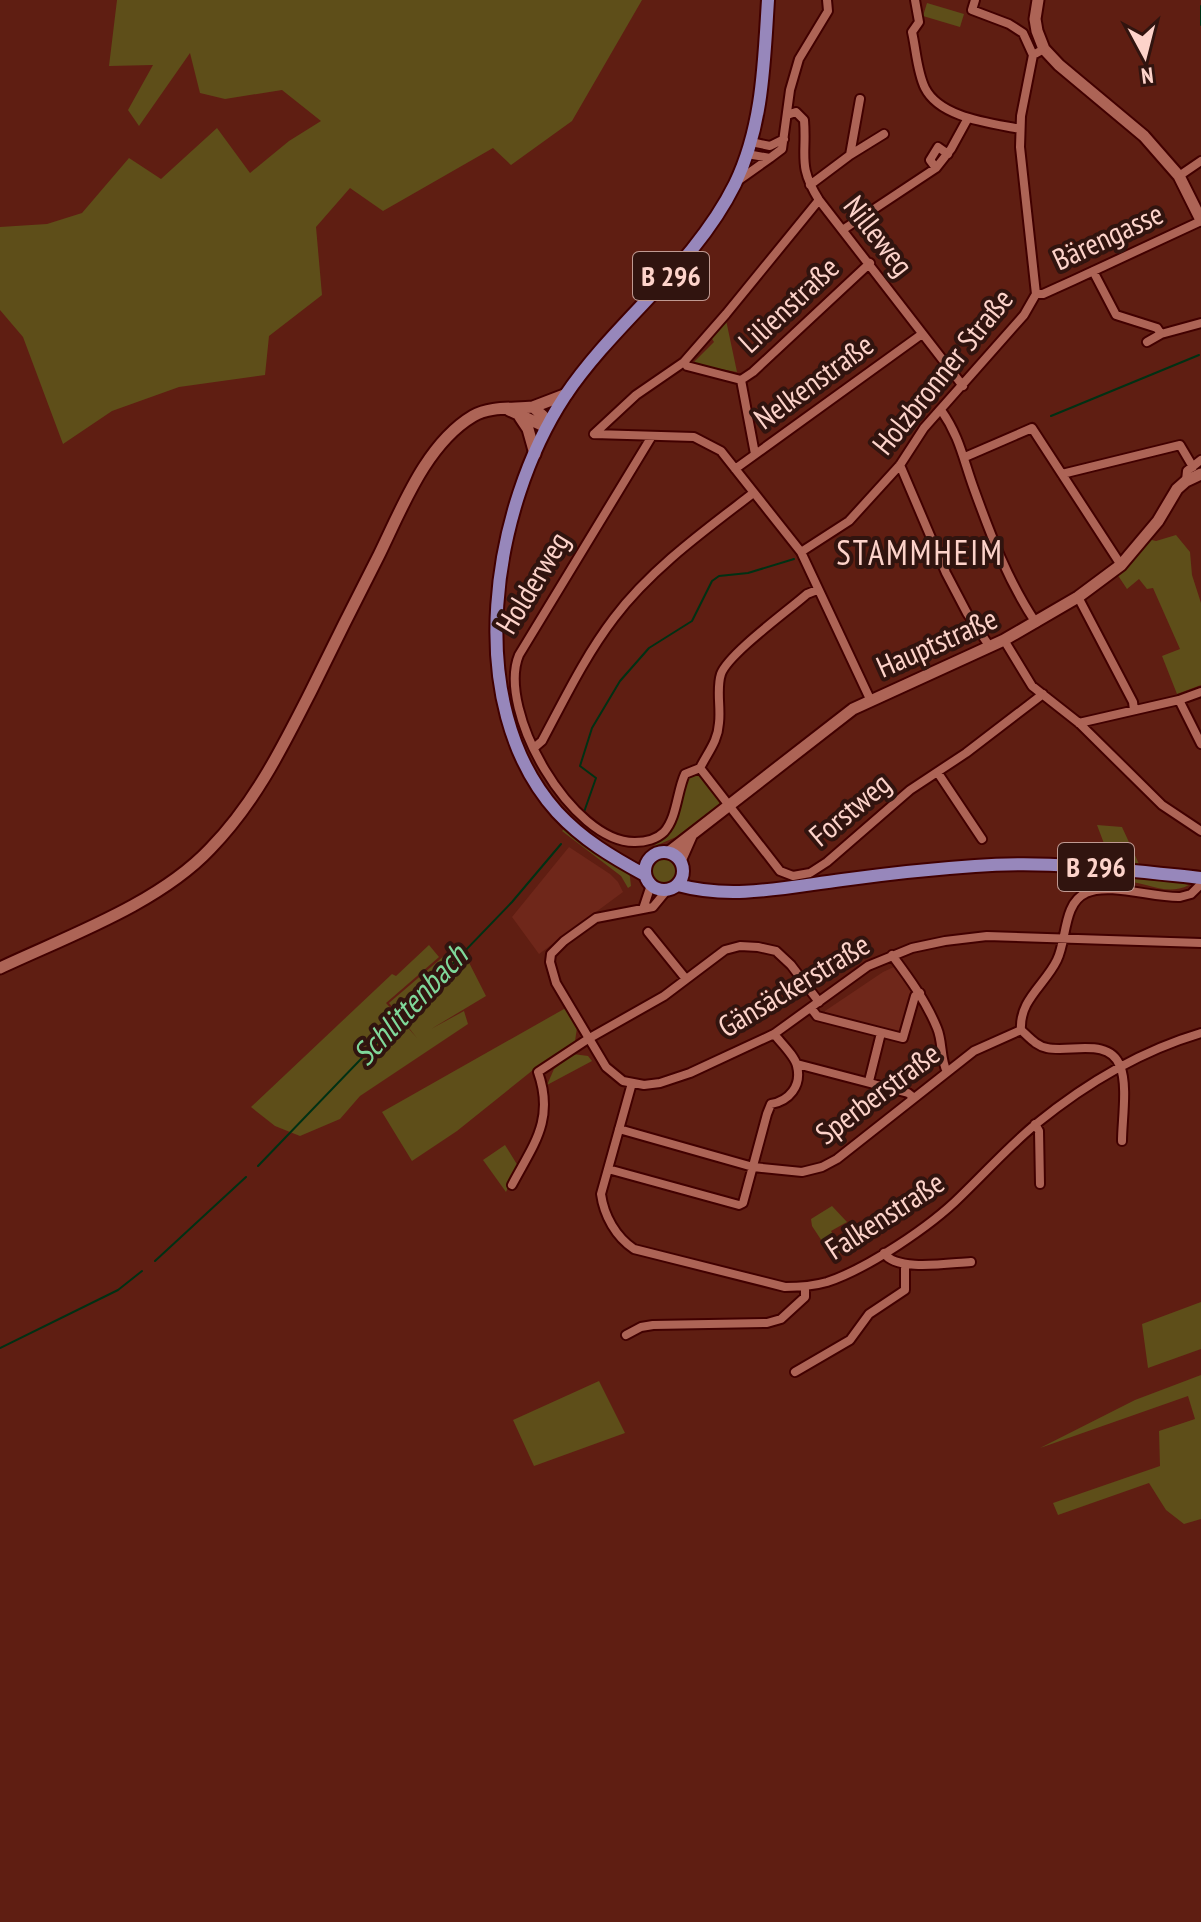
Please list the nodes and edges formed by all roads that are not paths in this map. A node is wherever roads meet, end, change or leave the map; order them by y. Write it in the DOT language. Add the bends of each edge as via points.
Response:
graph roads {
  1 [pos="768,0"];
  2 [pos="827,0"];
  3 [pos="915,0"];
  4 [pos="975,0"];
  5 [pos="1038,0"];
  6 [pos="1038,52"];
  7 [pos="860,99"];
  8 [pos="787,115"];
  9 [pos="968,118"];
  10 [pos="1020,129"];
  11 [pos="884,134"];
  12 [pos="784,139"];
  13 [pos="749,148"];
  14 [pos="850,155"];
  15 [pos="770,158"];
  16 [pos="1201,161"];
  17 [pos="1179,176"];
  18 [pos="735,183"];
  19 [pos="810,185"];
  20 [pos="819,200"];
  21 [pos="1201,220"];
  22 [pos="844,229"];
  23 [pos="870,263"];
  24 [pos="1093,271"];
  25 [pos="1036,294"];
  26 [pos="1201,323"];
  27 [pos="922,334"];
  28 [pos="1161,334"];
  29 [pos="1147,342"];
  30 [pos="684,362"];
  31 [pos="741,380"];
  32 [pos="963,386"];
  33 [pos="567,394"];
  34 [pos="533,407"];
  35 [pos="508,410"];
  36 [pos="941,410"];
  37 [pos="520,417"];
  38 [pos="546,427"];
  39 [pos="652,436"];
  40 [pos="535,454"];
  41 [pos="755,454"];
  42 [pos="965,457"];
  43 [pos="1201,460"];
  44 [pos="900,465"];
  45 [pos="735,469"];
  46 [pos="1197,470"];
  47 [pos="1062,474"];
  48 [pos="752,494"];
  49 [pos="801,552"];
  50 [pos="1121,565"];
  51 [pos="817,590"];
  52 [pos="1078,597"];
  53 [pos="1036,623"];
  54 [pos="1004,640"];
  55 [pos="990,647"];
  56 [pos="1201,692"];
  57 [pos="1043,694"];
  58 [pos="870,699"];
  59 [pos="1179,700"];
  60 [pos="1134,710"];
  61 [pos="1079,723"];
  62 [pos="1201,744"];
  63 [pos="535,747"];
  64 [pos="700,768"];
  65 [pos="938,773"];
  66 [pos="729,804"];
  67 [pos="1201,831"];
  68 [pos="982,839"];
  69 [pos="609,856"];
  70 [pos="675,856"];
  71 [pos="647,861"];
  72 [pos="648,880"];
  73 [pos="1198,880"];
  74 [pos="676,884"];
  75 [pos="643,909"];
  76 [pos="648,932"];
  77 [pos="1064,938"];
  78 [pos="1201,943"];
  79 [pos="892,955"];
  80 [pos="0,968"];
  81 [pos="686,979"];
  82 [pos="920,993"];
  83 [pos="815,1005"];
  84 [pos="1021,1030"];
  85 [pos="881,1033"];
  86 [pos="1201,1033"];
  87 [pos="774,1034"];
  88 [pos="588,1039"];
  89 [pos="797,1064"];
  90 [pos="1120,1066"];
  91 [pos="947,1072"];
  92 [pos="869,1081"];
  93 [pos="632,1083"];
  94 [pos="913,1097"];
  95 [pos="1035,1124"];
  96 [pos="619,1129"];
  97 [pos="1122,1141"];
  98 [pos="753,1167"];
  99 [pos="608,1169"];
  100 [pos="1040,1184"];
  101 [pos="512,1185"];
  102 [pos="884,1253"];
  103 [pos="971,1262"];
  104 [pos="905,1265"];
  105 [pos="805,1287"];
  106 [pos="626,1335"];
  107 [pos="795,1372"];
  1 -- 13 [label="main road, B 296" via="762,88"];
  2 -- 8 [label="street" via="828,11 799,59"];
  3 -- 9 [label="street" via="919,22 912,32 925,89 946,108"];
  4 -- 6 [label="street" via="972,10 1009,24"];
  5 -- 6 [label="street, Holzbronner Straße"];
  6 -- 10 [label="street, Holzbronner Straße"];
  6 -- 17 [label="street" via="1144,136"];
  7 -- 14 [label="street"];
  8 -- 12 [label="street"];
  8 -- 19 [label="street, Nilleweg" via="796,112 804,120 803,163"];
  9 -- 10 [label="street"];
  9 -- 22 [label="street" via="936,168"];
  10 -- 25 [label="street, Holzbronner Straße"];
  11 -- 14 [label="street"];
  12 -- 13 [label="street"];
  12 -- 15 [label="street" via="782,149"];
  13 -- 15 [label="street"];
  13 -- 18 [label="main road, B 296"];
  14 -- 19 [label="street"];
  15 -- 18 [label="street"];
  16 -- 17 [label="street"];
  17 -- 21 [label="street"];
  18 -- 33 [label="main road, B 296" via="696,247"];
  19 -- 20 [label="street, Nilleweg"];
  20 -- 22 [label="street, Nilleweg"];
  20 -- 30 [label="street"];
  21 -- 24 [label="street, Bärengasse"];
  22 -- 23 [label="street, Nilleweg"];
  23 -- 27 [label="street, Nilleweg"];
  23 -- 31 [label="street, Lilienstraße"];
  24 -- 25 [label="street, Bärengasse"];
  24 -- 28 [label="street" via="1116,315"];
  25 -- 32 [label="street, Holzbronner Straße"];
  26 -- 28 [label="street"];
  27 -- 32 [label="street, Nilleweg"];
  27 -- 41 [label="street, Nelkenstraße"];
  28 -- 29 [label="street"];
  30 -- 31 [label="street"];
  30 -- 39 [label="street" via="636,395 594,434"];
  31 -- 41 [label="street"];
  32 -- 36 [label="street, Holzbronner Straße"];
  33 -- 34 [label="street"];
  33 -- 38 [label="main road, B 296"];
  34 -- 35 [label="street"];
  34 -- 38 [label="street" via="540,410"];
  35 -- 37 [label="street"];
  35 -- 80 [label="street" via="474,416 430,460 262,784 209,850 145,899"];
  36 -- 42 [label="street"];
  36 -- 44 [label="street, Holzbronner Straße"];
  37 -- 38 [label="street"];
  37 -- 40 [label="street"];
  38 -- 40 [label="main road, B 296"];
  39 -- 45 [label="street" via="694,437 721,451"];
  39 -- 63 [label="street, Holderweg" via="515,663 516,696"];
  40 -- 69 [label="main road, B 296" via="501,568 497,617 503,698 538,785 555,810"];
  41 -- 45 [label="street, Nelkenstraße"];
  42 -- 47 [label="street" via="1032,428"];
  42 -- 53 [label="street" via="997,551"];
  43 -- 46 [label="street, Hauptstraße"];
  44 -- 49 [label="street, Holzbronner Straße" via="849,521"];
  44 -- 55 [label="street" via="946,573"];
  45 -- 48 [label="street"];
  46 -- 47 [label="street" via="1180,445"];
  46 -- 50 [label="street, Hauptstraße"];
  47 -- 50 [label="street"];
  48 -- 49 [label="street"];
  48 -- 63 [label="street" via="655,573 614,617"];
  49 -- 51 [label="street"];
  50 -- 52 [label="street, Hauptstraße"];
  51 -- 58 [label="street"];
  51 -- 64 [label="street" via="722,670 717,738"];
  52 -- 53 [label="street, Hauptstraße"];
  52 -- 60 [label="street"];
  53 -- 54 [label="street, Hauptstraße"];
  54 -- 55 [label="street, Hauptstraße"];
  54 -- 57 [label="street" via="1020,670"];
  55 -- 58 [label="street, Hauptstraße"];
  56 -- 59 [label="street"];
  57 -- 61 [label="street"];
  57 -- 65 [label="street, Forstweg"];
  58 -- 66 [label="street, Hauptstraße"];
  59 -- 60 [label="street"];
  59 -- 62 [label="street"];
  60 -- 61 [label="street"];
  61 -- 67 [label="street" via="1162,805"];
  63 -- 64 [label="street, Holderweg" via="565,799 597,831 625,842 663,833 685,774"];
  64 -- 66 [label="street, Forstweg"];
  65 -- 66 [label="street, Forstweg" via="910,790 827,862 793,876 780,871"];
  65 -- 68 [label="street"];
  66 -- 70 [label="street, Hauptstraße" via="691,835"];
  69 -- 71 [label="main road"];
  69 -- 72 [label="main road, B 296"];
  70 -- 71 [label="main road" via="657,853"];
  70 -- 74 [label="main road"];
  71 -- 72 [label="main road"];
  72 -- 74 [label="main road, B 296"];
  72 -- 75 [label="street"];
  73 -- 74 [label="main road, B 296" via="1074,865 999,865 746,892"];
  73 -- 77 [label="street" via="1191,894 1180,897 1082,894"];
  74 -- 75 [label="street" via="653,907"];
  75 -- 88 [label="street" via="596,918 551,954 556,983"];
  76 -- 81 [label="street"];
  77 -- 78 [label="street, Gänsäckerstraße"];
  77 -- 79 [label="street, Gänsäckerstraße" via="987,936"];
  77 -- 84 [label="street" via="1058,958 1022,1008"];
  79 -- 82 [label="street"];
  79 -- 83 [label="street, Gänsäckerstraße"];
  81 -- 83 [label="street" via="725,950 758,947 776,951 791,965"];
  81 -- 88 [label="street"];
  82 -- 85 [label="street" via="903,1038"];
  82 -- 91 [label="street" via="939,1031"];
  83 -- 85 [label="street" via="817,1016"];
  83 -- 87 [label="street, Gänsäckerstraße"];
  84 -- 90 [label="street" via="1046,1048 1103,1050"];
  84 -- 91 [label="street, Sperberstraße" via="974,1051"];
  85 -- 92 [label="street"];
  86 -- 90 [label="street, Falkenstraße"];
  87 -- 89 [label="street"];
  87 -- 93 [label="street, Gänsäckerstraße" via="690,1073 660,1083"];
  88 -- 93 [label="street" via="612,1074"];
  88 -- 101 [label="street" via="538,1072 543,1127"];
  89 -- 92 [label="street"];
  89 -- 98 [label="street" via="792,1095 771,1104"];
  90 -- 95 [label="street, Falkenstraße"];
  90 -- 97 [label="street"];
  91 -- 94 [label="street, Sperberstraße"];
  92 -- 94 [label="street"];
  93 -- 96 [label="street, Falkenstraße"];
  94 -- 98 [label="street, Sperberstraße" via="822,1167 802,1172"];
  95 -- 100 [label="street"];
  95 -- 102 [label="street, Falkenstraße" via="939,1216"];
  96 -- 98 [label="street, Sperberstraße"];
  96 -- 99 [label="street, Falkenstraße"];
  98 -- 99 [label="street" via="739,1205"];
  99 -- 105 [label="street, Falkenstraße" via="602,1203 619,1239 634,1249 785,1287"];
  102 -- 104 [label="street" via="888,1260"];
  102 -- 105 [label="street, Falkenstraße" via="841,1276"];
  103 -- 104 [label="street"];
  104 -- 107 [label="street" via="905,1290 869,1314 850,1340"];
  105 -- 106 [label="street" via="805,1297 781,1319 767,1323 653,1325"];
}
